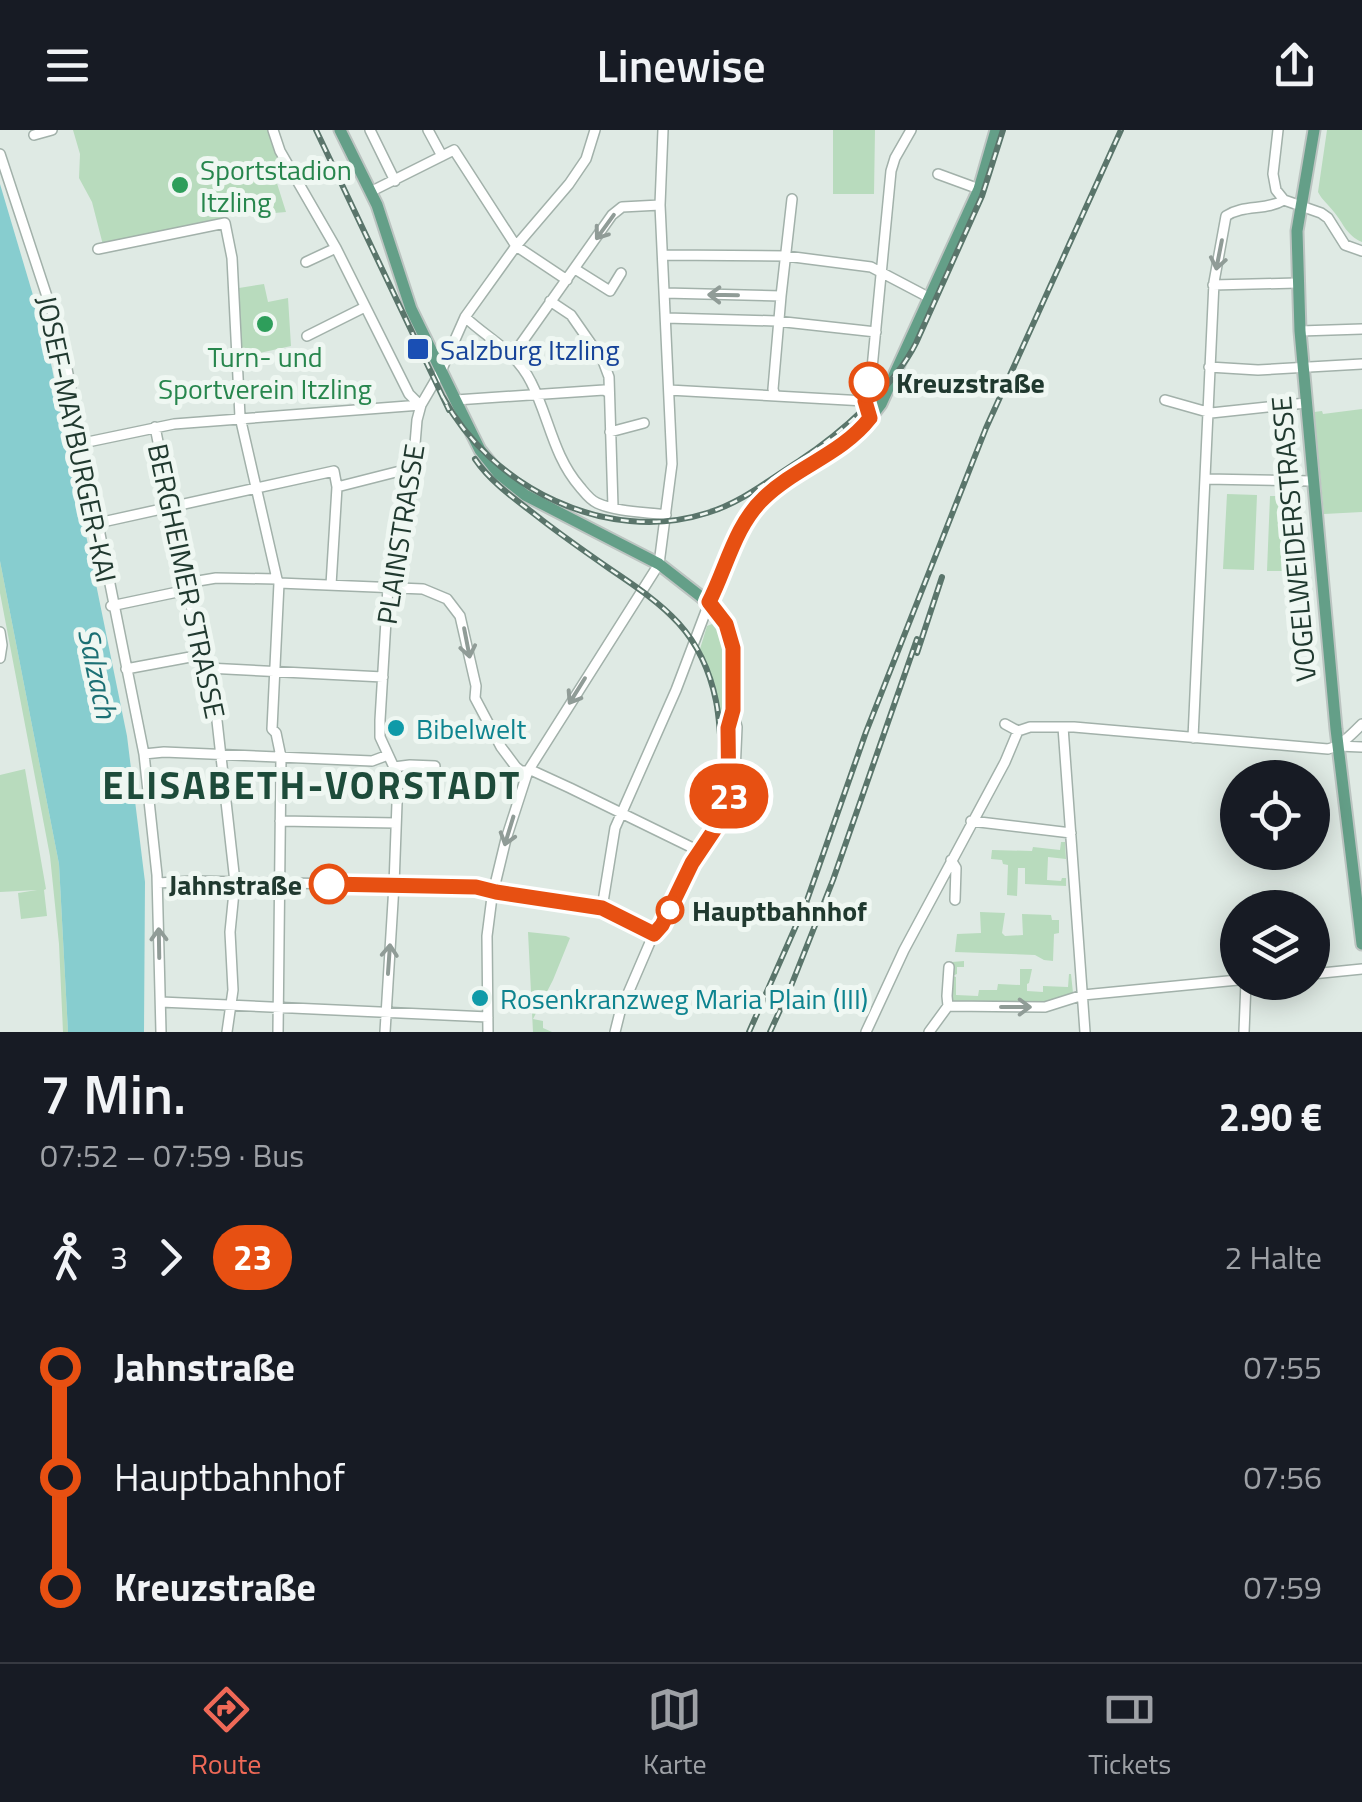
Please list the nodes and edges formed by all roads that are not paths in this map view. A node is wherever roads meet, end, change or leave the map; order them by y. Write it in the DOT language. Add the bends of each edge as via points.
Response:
graph roads {
  1 [pos="52,130"];
  2 [pos="273,130"];
  3 [pos="340,130"];
  4 [pos="370,130"];
  5 [pos="428,130"];
  6 [pos="596,130"];
  7 [pos="663,130"];
  8 [pos="911,130"];
  9 [pos="996,130"];
  10 [pos="1278,130"];
  11 [pos="1314,130"];
  12 [pos="34,135"];
  13 [pos="0,154"];
  14 [pos="442,156"];
  15 [pos="938,174"];
  16 [pos="395,181"];
  17 [pos="978,190"];
  18 [pos="370,192"];
  19 [pos="792,199"];
  20 [pos="1284,200"];
  21 [pos="660,205"];
  22 [pos="1302,206"];
  23 [pos="516,246"];
  24 [pos="336,248"];
  25 [pos="98,249"];
  26 [pos="1362,252"];
  27 [pos="663,254"];
  28 [pos="786,256"];
  29 [pos="306,262"];
  30 [pos="575,269"];
  31 [pos="621,273"];
  32 [pos="881,273"];
  33 [pos="567,280"];
  34 [pos="1297,282"];
  35 [pos="1213,286"];
  36 [pos="665,294"];
  37 [pos="780,296"];
  38 [pos="930,298"];
  39 [pos="550,301"];
  40 [pos="364,307"];
  41 [pos="465,317"];
  42 [pos="666,318"];
  43 [pos="779,321"];
  44 [pos="1362,328"];
  45 [pos="1300,331"];
  46 [pos="876,332"];
  47 [pos="308,336"];
  48 [pos="454,341"];
  49 [pos="428,343"];
  50 [pos="512,355"];
  51 [pos="1362,364"];
  52 [pos="1302,367"];
  53 [pos="1209,368"];
  54 [pos="442,370"];
  55 [pos="669,390"];
  56 [pos="427,392"];
  57 [pos="609,393"];
  58 [pos="536,394"];
  59 [pos="775,396"];
  60 [pos="456,399"];
  61 [pos="1165,400"];
  62 [pos="871,403"];
  63 [pos="1306,403"];
  64 [pos="420,404"];
  65 [pos="1207,412"];
  66 [pos="240,417"];
  67 [pos="644,422"];
  68 [pos="155,427"];
  69 [pos="610,432"];
  70 [pos="83,443"];
  71 [pos="414,471"];
  72 [pos="1206,479"];
  73 [pos="1312,482"];
  74 [pos="256,487"];
  75 [pos="338,487"];
  76 [pos="170,507"];
  77 [pos="613,507"];
  78 [pos="666,515"];
  79 [pos="98,523"];
  80 [pos="660,564"];
  81 [pos="278,581"];
  82 [pos="331,585"];
  83 [pos="186,587"];
  84 [pos="388,587"];
  85 [pos="709,602"];
  86 [pos="111,606"];
  87 [pos="724,622"];
  88 [pos="701,623"];
  89 [pos="0,632"];
  90 [pos="201,655"];
  91 [pos="1,657"];
  92 [pos="208,668"];
  93 [pos="126,669"];
  94 [pos="275,671"];
  95 [pos="382,676"];
  96 [pos="1005,724"];
  97 [pos="1362,724"];
  98 [pos="1063,727"];
  99 [pos="1018,731"];
  100 [pos="1353,734"];
  101 [pos="1193,738"];
  102 [pos="1338,746"];
  103 [pos="1358,748"];
  104 [pos="144,754"];
  105 [pos="220,754"];
  106 [pos="388,755"];
  107 [pos="281,757"];
  108 [pos="435,766"];
  109 [pos="394,767"];
  110 [pos="528,771"];
  111 [pos="621,812"];
  112 [pos="280,821"];
  113 [pos="971,821"];
  114 [pos="396,823"];
  115 [pos="1071,833"];
  116 [pos="700,851"];
  117 [pos="951,860"];
  118 [pos="235,882"];
  119 [pos="158,884"];
  120 [pos="279,884"];
  121 [pos="394,885"];
  122 [pos="493,891"];
  123 [pos="955,900"];
  124 [pos="602,908"];
  125 [pos="654,934"];
  126 [pos="1362,944"];
  127 [pos="949,967"];
  128 [pos="1362,969"];
  129 [pos="1330,972"];
  130 [pos="1220,982"];
  131 [pos="1082,995"];
  132 [pos="1245,1000"];
  133 [pos="161,1002"];
  134 [pos="232,1004"];
  135 [pos="278,1006"];
  136 [pos="948,1006"];
  137 [pos="386,1012"];
  138 [pos="488,1016"];
  139 [pos="620,1030"];
  140 [pos="161,1032"];
  141 [pos="227,1032"];
  142 [pos="278,1032"];
  143 [pos="384,1032"];
  144 [pos="488,1032"];
  145 [pos="866,1032"];
  146 [pos="929,1032"];
  147 [pos="1084,1032"];
  148 [pos="1244,1032"];
  1 -- 12 [label="street"];
  2 -- 24 [label="street, PLAINSTRASSE"];
  3 -- 18 [label="main road"];
  4 -- 16 [label="street"];
  5 -- 14 [label="street"];
  6 -- 23 [label="street" via="569,184"];
  7 -- 21 [label="street"];
  8 -- 32 [label="street" via="891,172"];
  9 -- 17 [label="main road"];
  10 -- 20 [label="street" via="1273,174"];
  11 -- 22 [label="main road, VOGELWEIDERSTRASSE"];
  13 -- 70 [label="street, JOSEF-MAYBURGER-KAI" via="60,339"];
  14 -- 16 [label="street"];
  14 -- 23 [label="street" via="454,150"];
  15 -- 17 [label="street"];
  16 -- 18 [label="street"];
  17 -- 38 [label="main road"];
  18 -- 49 [label="main road"];
  19 -- 28 [label="street"];
  20 -- 22 [label="street"];
  20 -- 35 [label="street, one-way" via="1226,216"];
  21 -- 27 [label="street"];
  21 -- 30 [label="street, one-way" via="622,207"];
  22 -- 26 [label="street" via="1322,213 1345,245"];
  22 -- 34 [label="main road, VOGELWEIDERSTRASSE"];
  23 -- 33 [label="street"];
  23 -- 41 [label="street"];
  24 -- 29 [label="street"];
  24 -- 40 [label="street, PLAINSTRASSE"];
  25 -- 66 [label="street" via="225,223"];
  27 -- 28 [label="street"];
  27 -- 36 [label="street"];
  28 -- 32 [label="street"];
  28 -- 37 [label="street"];
  30 -- 31 [label="street" via="610,291"];
  30 -- 33 [label="street"];
  32 -- 38 [label="street"];
  32 -- 46 [label="street"];
  33 -- 39 [label="street"];
  34 -- 35 [label="street"];
  34 -- 45 [label="main road, VOGELWEIDERSTRASSE"];
  35 -- 53 [label="street"];
  37 -- 36 [label="street, one-way"];
  36 -- 42 [label="street"];
  37 -- 43 [label="street"];
  38 -- 62 [label="main road"];
  39 -- 50 [label="street"];
  39 -- 57 [label="street" via="571,315 602,361"];
  40 -- 47 [label="street"];
  40 -- 64 [label="street, PLAINSTRASSE"];
  41 -- 48 [label="street"];
  41 -- 50 [label="street"];
  42 -- 43 [label="street"];
  42 -- 55 [label="street"];
  43 -- 46 [label="street"];
  43 -- 59 [label="street"];
  44 -- 45 [label="street"];
  45 -- 52 [label="main road, VOGELWEIDERSTRASSE"];
  46 -- 62 [label="street"];
  48 -- 49 [label="street" via="444,347"];
  48 -- 54 [label="street"];
  49 -- 54 [label="main road"];
  50 -- 58 [label="street"];
  51 -- 52 [label="street"];
  52 -- 53 [label="street"];
  52 -- 63 [label="main road, VOGELWEIDERSTRASSE"];
  53 -- 65 [label="street"];
  54 -- 56 [label="street"];
  54 -- 60 [label="main road"];
  55 -- 59 [label="street"];
  55 -- 78 [label="street"];
  56 -- 60 [label="street" via="443,389"];
  56 -- 64 [label="street"];
  57 -- 58 [label="street"];
  57 -- 69 [label="street"];
  58 -- 60 [label="street"];
  58 -- 77 [label="street" via="572,478 594,501"];
  59 -- 62 [label="street"];
  60 -- 80 [label="main road" via="480,450 516,489"];
  61 -- 65 [label="street"];
  62 -- 85 [label="main road" via="870,418 853,435 756,507"];
  63 -- 65 [label="street"];
  63 -- 73 [label="main road, VOGELWEIDERSTRASSE"];
  64 -- 66 [label="street"];
  64 -- 71 [label="street, PLAINSTRASSE"];
  65 -- 72 [label="street"];
  66 -- 68 [label="street"];
  66 -- 74 [label="street"];
  67 -- 69 [label="street"];
  68 -- 70 [label="street"];
  68 -- 76 [label="street, BERGHEIMER STRASSE"];
  69 -- 77 [label="street"];
  70 -- 79 [label="street, JOSEF-MAYBURGER-KAI"];
  71 -- 75 [label="street"];
  71 -- 84 [label="street, PLAINSTRASSE"];
  72 -- 73 [label="street"];
  72 -- 101 [label="street"];
  73 -- 102 [label="main road, VOGELWEIDERSTRASSE"];
  74 -- 75 [label="street" via="334,471"];
  74 -- 76 [label="street"];
  74 -- 81 [label="street"];
  75 -- 82 [label="street"];
  76 -- 79 [label="street"];
  76 -- 83 [label="street, BERGHEIMER STRASSE"];
  77 -- 78 [label="street"];
  78 -- 80 [label="street"];
  79 -- 86 [label="street, JOSEF-MAYBURGER-KAI"];
  80 -- 85 [label="main road"];
  80 -- 110 [label="street, one-way"];
  81 -- 82 [label="street"];
  81 -- 83 [label="street" via="216,578"];
  81 -- 94 [label="street"];
  82 -- 84 [label="street"];
  83 -- 86 [label="street"];
  83 -- 90 [label="street, BERGHEIMER STRASSE"];
  84 -- 95 [label="street, PLAINSTRASSE"];
  84 -- 110 [label="street, one-way" via="423,588 452,604 462,621 475,698 510,760"];
  85 -- 87 [label="street"];
  85 -- 88 [label="street"];
  86 -- 93 [label="street, JOSEF-MAYBURGER-KAI"];
  87 -- 88 [label="street"];
  87 -- 116 [label="street" via="733,648 729,808"];
  88 -- 111 [label="street"];
  89 -- 91 [label="street"];
  90 -- 92 [label="street, BERGHEIMER STRASSE"];
  90 -- 93 [label="street"];
  92 -- 94 [label="street"];
  92 -- 105 [label="street, BERGHEIMER STRASSE"];
  93 -- 104 [label="street, JOSEF-MAYBURGER-KAI"];
  94 -- 95 [label="street"];
  94 -- 107 [label="street" via="272,729"];
  95 -- 106 [label="street, PLAINSTRASSE" via="380,737"];
  96 -- 99 [label="street"];
  97 -- 100 [label="street"];
  98 -- 99 [label="street"];
  98 -- 101 [label="street"];
  98 -- 115 [label="street"];
  99 -- 113 [label="street"];
  100 -- 102 [label="street"];
  100 -- 103 [label="street"];
  101 -- 102 [label="street"];
  102 -- 103 [label="street"];
  102 -- 126 [label="main road, VOGELWEIDERSTRASSE"];
  104 -- 105 [label="street"];
  104 -- 119 [label="street, JOSEF-MAYBURGER-KAI"];
  105 -- 107 [label="street"];
  105 -- 118 [label="street, BERGHEIMER STRASSE"];
  106 -- 107 [label="street" via="372,761"];
  106 -- 109 [label="street, PLAINSTRASSE"];
  107 -- 112 [label="street"];
  108 -- 109 [label="street"];
  109 -- 114 [label="street, PLAINSTRASSE"];
  110 -- 111 [label="street"];
  110 -- 122 [label="street, one-way"];
  111 -- 116 [label="street"];
  111 -- 124 [label="street"];
  112 -- 114 [label="street"];
  112 -- 120 [label="street"];
  113 -- 115 [label="street"];
  113 -- 117 [label="street"];
  114 -- 121 [label="street, PLAINSTRASSE"];
  115 -- 131 [label="street"];
  116 -- 125 [label="street"];
  117 -- 123 [label="street"];
  117 -- 145 [label="street"];
  118 -- 119 [label="street"];
  118 -- 120 [label="street"];
  118 -- 134 [label="street, BERGHEIMER STRASSE"];
  133 -- 119 [label="street, JOSEF-MAYBURGER-KAI, one-way"];
  120 -- 121 [label="street"];
  120 -- 135 [label="street"];
  121 -- 122 [label="street"];
  137 -- 121 [label="street, PLAINSTRASSE, one-way"];
  122 -- 124 [label="street"];
  122 -- 138 [label="street"];
  124 -- 125 [label="street"];
  125 -- 139 [label="street" via="620,1012"];
  127 -- 136 [label="street"];
  128 -- 129 [label="street"];
  130 -- 131 [label="street"];
  136 -- 131 [label="street, one-way" via="1045,1007"];
  131 -- 147 [label="street"];
  132 -- 148 [label="street"];
  133 -- 134 [label="street"];
  133 -- 140 [label="street, JOSEF-MAYBURGER-KAI"];
  134 -- 135 [label="street"];
  134 -- 141 [label="street, BERGHEIMER STRASSE"];
  135 -- 137 [label="street"];
  135 -- 142 [label="street"];
  136 -- 146 [label="street"];
  137 -- 138 [label="street"];
  137 -- 143 [label="street, PLAINSTRASSE"];
  138 -- 144 [label="street"];
}
